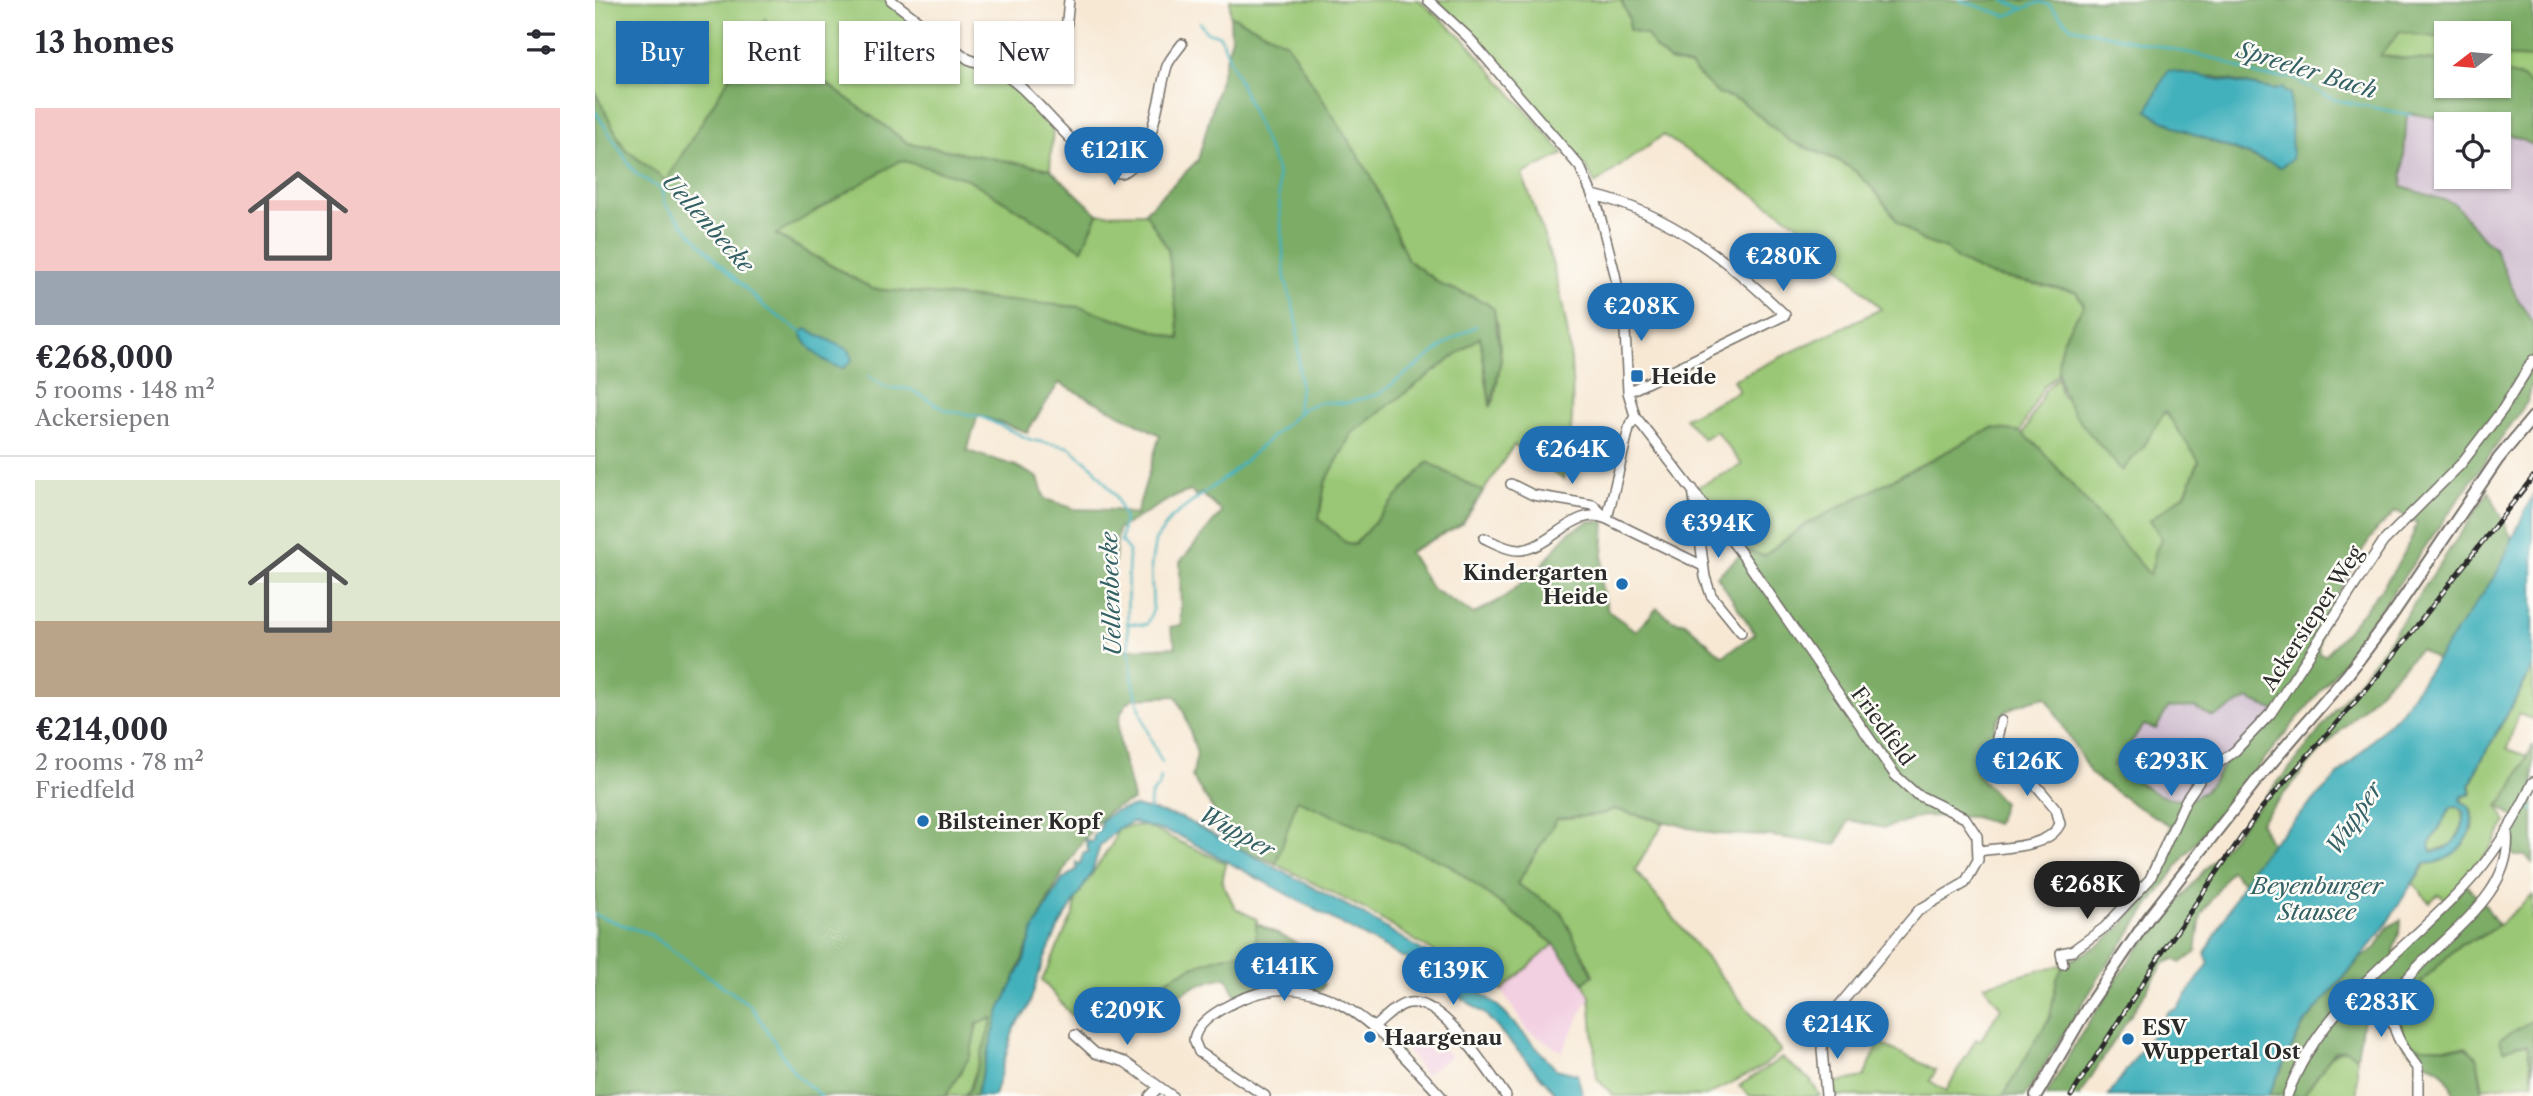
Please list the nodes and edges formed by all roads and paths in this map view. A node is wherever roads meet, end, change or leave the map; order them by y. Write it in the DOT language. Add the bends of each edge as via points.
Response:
graph roads {
  1 [pos="891,0"];
  2 [pos="1069,0"];
  3 [pos="1428,0"];
  4 [pos="1067,21"];
  5 [pos="1182,44"];
  6 [pos="974,63"];
  7 [pos="1017,84"];
  8 [pos="1593,195"];
  9 [pos="2533,360"];
  10 [pos="1628,392"];
  11 [pos="1635,416"];
  12 [pos="2533,417"];
  13 [pos="1511,484"];
  14 [pos="1693,489"];
  15 [pos="1607,519"];
  16 [pos="1484,538"];
  17 [pos="1703,566"];
  18 [pos="1741,632"];
  19 [pos="2001,721"];
  20 [pos="2533,782"];
  21 [pos="2507,832"];
  22 [pos="1979,851"];
  23 [pos="2063,964"];
  24 [pos="1373,1028"];
  25 [pos="1075,1035"];
  26 [pos="1159,1087"];
  27 [pos="1150,1096"];
  28 [pos="1172,1096"];
  29 [pos="1265,1096"];
  30 [pos="1441,1096"];
  31 [pos="1506,1096"];
  32 [pos="1826,1096"];
  33 [pos="2035,1096"];
  34 [pos="2287,1096"];
  35 [pos="2418,1096"];
  1 -- 6 [label="street"];
  2 -- 4 [label="street"];
  3 -- 8 [label="street" via="1468,37 1569,151"];
  5 -- 7 [label="street" via="1167,67 1145,144 1133,165 1121,173 1109,169 1056,127"];
  8 -- 10 [label="street" via="1621,307"];
  8 -- 10 [label="street" via="1647,214 1695,239 1785,315"];
  9 -- 23 [label="street, Ackersieper Weg" via="2503,410 2461,464 2383,542 2271,713 2235,751 2204,774 2186,800 2150,878 2104,928 2072,951 2061,953"];
  10 -- 11 [label="street"];
  11 -- 14 [label="street"];
  11 -- 15 [label="street"];
  12 -- 33 [label="main road" via="2498,459 2348,674 2149,917"];
  13 -- 15 [label="street" via="1532,495 1593,505"];
  14 -- 17 [label="street"];
  14 -- 22 [label="street, Friedfeld" via="1895,775 1916,794 1965,818 1977,836"];
  15 -- 16 [label="street" via="1594,514 1543,544 1520,550"];
  15 -- 17 [label="street"];
  17 -- 18 [label="street" via="1711,595"];
  19 -- 22 [label="street" via="1997,738 2056,809 2060,824 2033,843"];
  20 -- 21 [label="street"];
  21 -- 34 [label="street" via="2466,885 2322,1027"];
  21 -- 35 [label="street" via="2509,848 2483,902 2435,949 2391,1002 2395,1033 2418,1068"];
  22 -- 32 [label="street" via="1971,876 1919,910 1836,1008 1822,1049"];
  24 -- 29 [label="street" via="1340,1001 1320,993 1261,990 1228,1005 1198,1028 1194,1040 1199,1052"];
  24 -- 30 [label="street"];
  24 -- 31 [label="street" via="1404,1004 1430,1009 1457,1030"];
  25 -- 26 [label="street" via="1095,1053 1125,1062"];
  26 -- 27 [label="street"];
  26 -- 28 [label="street"];
}
